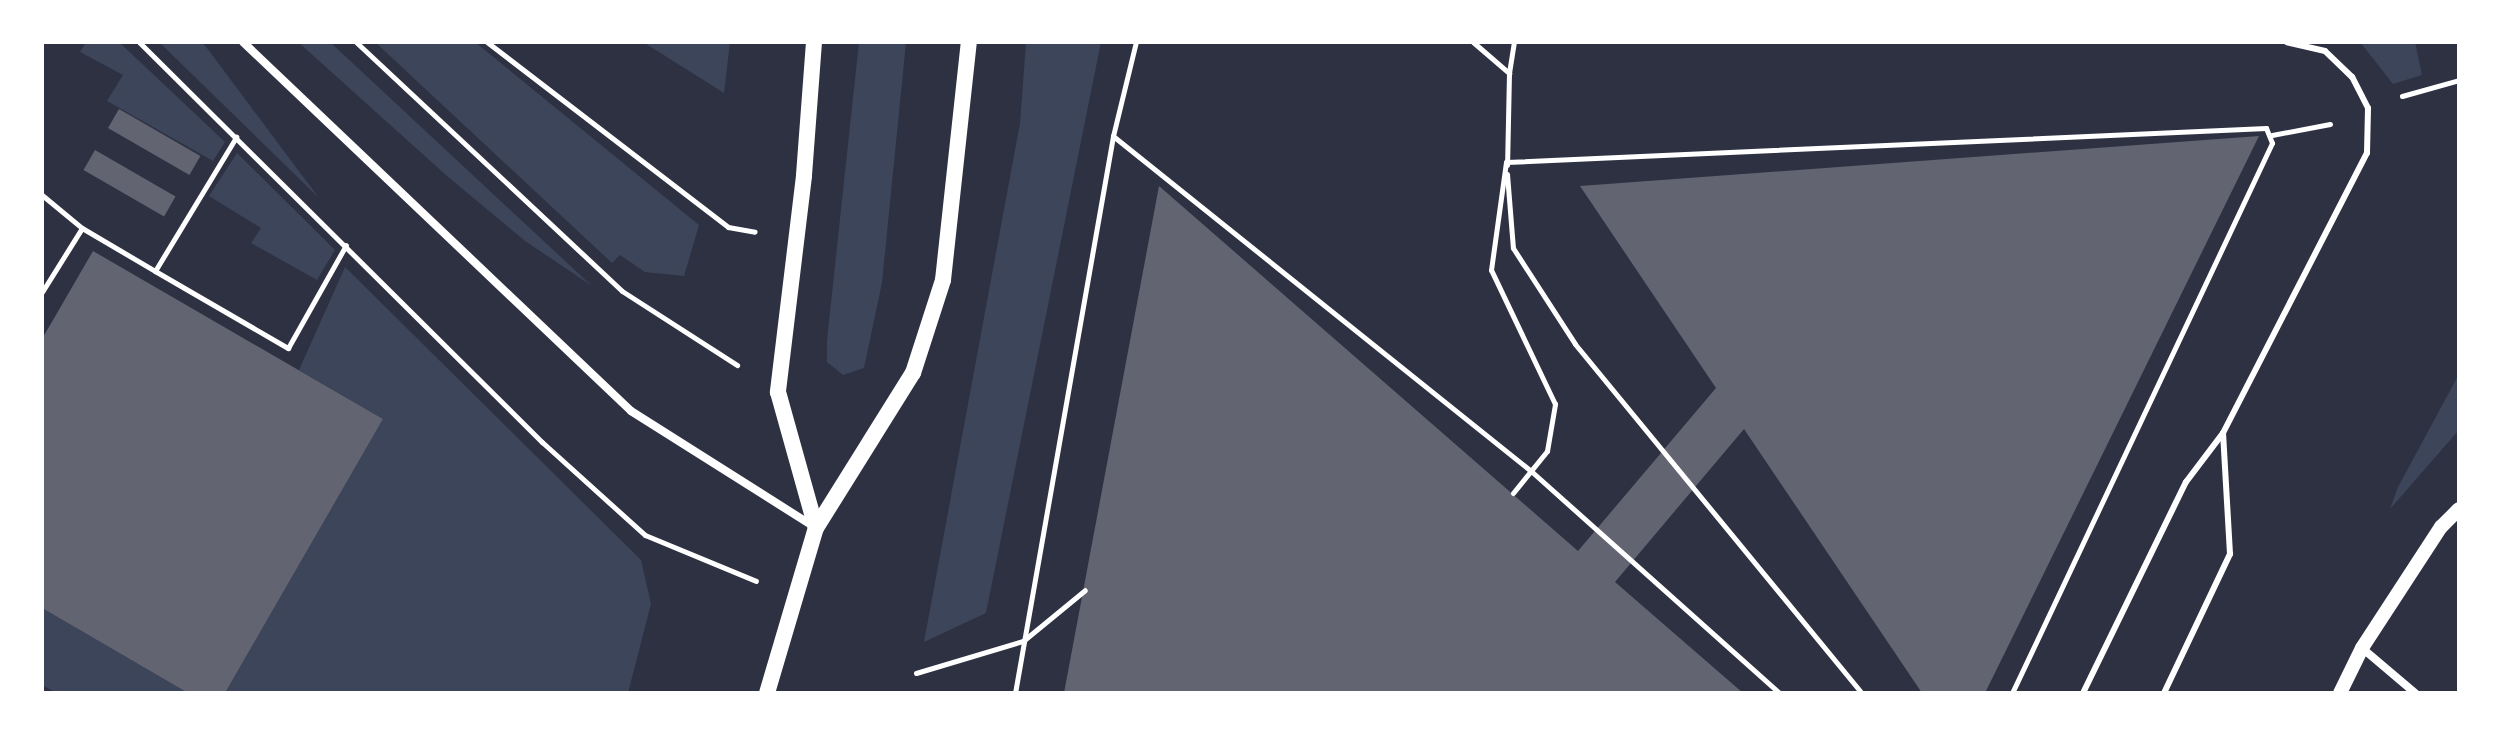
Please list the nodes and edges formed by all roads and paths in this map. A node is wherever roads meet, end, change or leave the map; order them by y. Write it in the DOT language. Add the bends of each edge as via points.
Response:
graph roads {
  1 [pos="139,42"];
  2 [pos="243,42"];
  3 [pos="356,42"];
  4 [pos="487,42"];
  5 [pos="814,42"];
  6 [pos="969,42"];
  7 [pos="1136,42"];
  8 [pos="1473,42"];
  9 [pos="1514,42"];
  10 [pos="2287,42"];
  11 [pos="1509,73"];
  12 [pos="2459,80"];
  13 [pos="2431,87"];
  14 [pos="1113,136"];
  15 [pos="236,137"];
  16 [pos="1506,162"];
  17 [pos="42,195"];
  18 [pos="82,228"];
  19 [pos="796,240"];
  20 [pos="346,245"];
  21 [pos="155,271"];
  22 [pos="42,292"];
  23 [pos="778,392"];
  24 [pos="2223,433"];
  25 [pos="1531,471"];
  26 [pos="1513,493"];
  27 [pos="2459,509"];
  28 [pos="816,528"];
  29 [pos="1085,590"];
  30 [pos="796,598"];
  31 [pos="1023,641"];
  32 [pos="2362,648"];
  33 [pos="916,673"];
  34 [pos="767,693"];
  35 [pos="1015,693"];
  36 [pos="1779,693"];
  37 [pos="1862,693"];
  38 [pos="2012,693"];
  39 [pos="2083,693"];
  40 [pos="2164,693"];
  41 [pos="2340,693"];
  42 [pos="2415,693"];
  1 -- 15 [label="path"];
  2 -- 28 [label="street" via="631,411"];
  3 -- 23 [label="path" via="622,291"];
  4 -- 19 [label="path" via="728,227"];
  5 -- 19 [label="main road"];
  6 -- 28 [label="main road" via="943,280 913,373"];
  7 -- 14 [label="path"];
  8 -- 11 [label="path"];
  9 -- 11 [label="path"];
  10 -- 24 [label="lane" via="2325,51 2352,77 2368,108 2367,153"];
  11 -- 16 [label="path"];
  12 -- 13 [label="path"];
  14 -- 25 [label="path"];
  14 -- 31 [label="path"];
  15 -- 20 [label="path"];
  15 -- 21 [label="path"];
  16 -- 25 [label="path" via="1491,270 1555,404 1547,451"];
  16 -- 37 [label="path" via="1513,248 1575,344"];
  16 -- 38 [label="path" via="2266,128 2272,143"];
  17 -- 18 [label="path"];
  18 -- 21 [label="path"];
  18 -- 22 [label="path"];
  19 -- 23 [label="main road"];
  20 -- 21 [label="path" via="288,348"];
  20 -- 30 [label="path" via="542,442 645,535"];
  23 -- 28 [label="main road"];
  24 -- 39 [label="lane" via="2186,482"];
  24 -- 40 [label="lane" via="2230,554"];
  25 -- 26 [label="path"];
  25 -- 36 [label="path"];
  27 -- 32 [label="street" via="2441,527"];
  28 -- 30 [label="main road"];
  29 -- 31 [label="path"];
  30 -- 34 [label="main road"];
  31 -- 33 [label="path"];
  31 -- 35 [label="path"];
  32 -- 41 [label="street"];
  32 -- 42 [label="street"];
}
